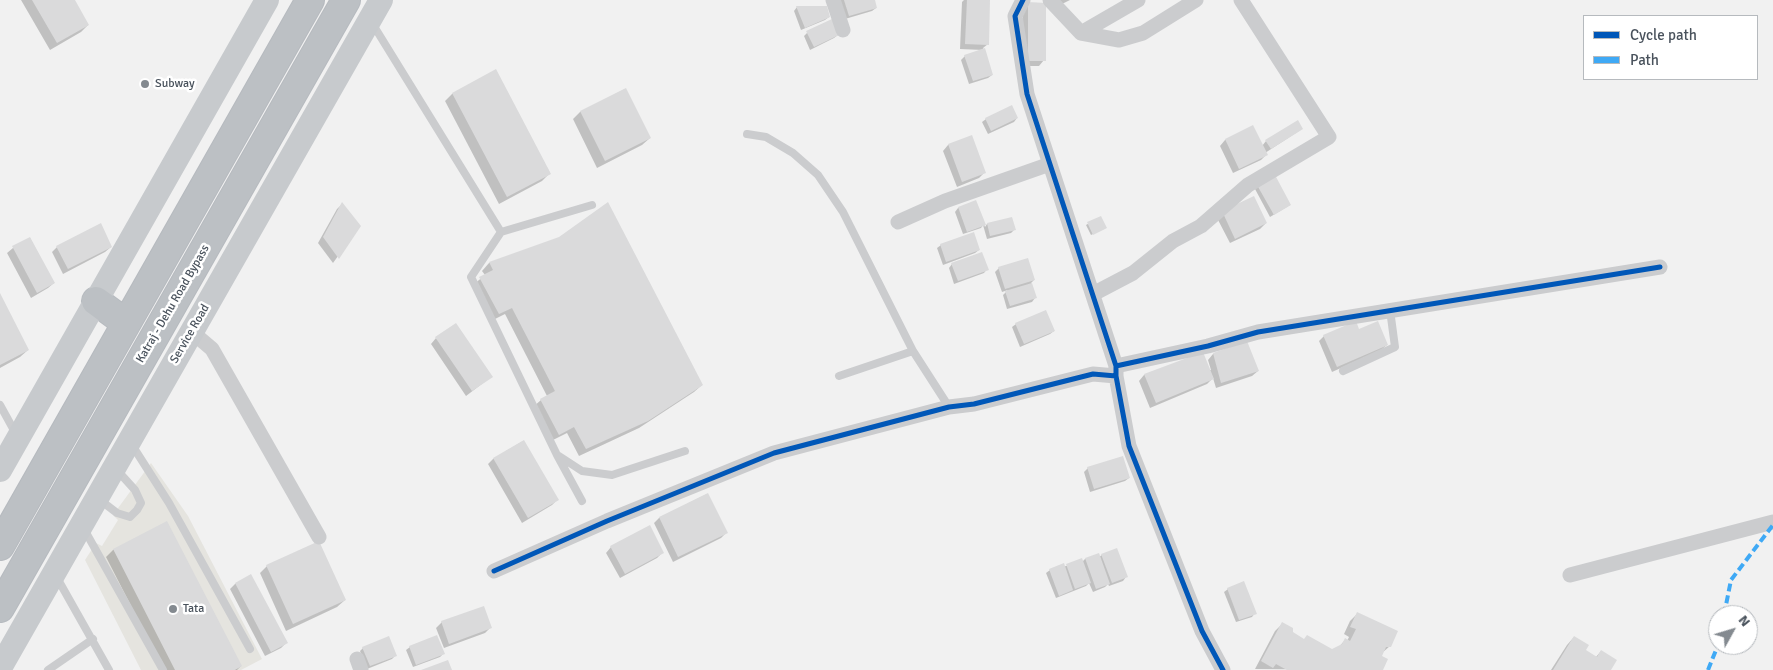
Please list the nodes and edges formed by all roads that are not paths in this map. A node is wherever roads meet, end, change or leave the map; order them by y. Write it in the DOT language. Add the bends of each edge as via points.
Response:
graph roads {
  1 [pos="267,0"];
  2 [pos="310,0"];
  3 [pos="346,0"];
  4 [pos="833,0"];
  5 [pos="1023,0"];
  6 [pos="1050,0"];
  7 [pos="1138,0"];
  8 [pos="1196,0"];
  9 [pos="1241,0"];
  10 [pos="376,10"];
  11 [pos="843,30"];
  12 [pos="1081,33"];
  13 [pos="747,134"];
  14 [pos="1050,164"];
  15 [pos="592,205"];
  16 [pos="898,222"];
  17 [pos="501,232"];
  18 [pos="1660,267"];
  19 [pos="1093,294"];
  20 [pos="96,301"];
  21 [pos="1390,310"];
  22 [pos="126,323"];
  23 [pos="192,332"];
  24 [pos="913,351"];
  25 [pos="1116,371"];
  26 [pos="1343,371"];
  27 [pos="839,376"];
  28 [pos="0,405"];
  29 [pos="949,407"];
  30 [pos="18,438"];
  31 [pos="130,441"];
  32 [pos="684,451"];
  33 [pos="557,455"];
  34 [pos="114,468"];
  35 [pos="0,470"];
  36 [pos="97,498"];
  37 [pos="582,501"];
  38 [pos="1773,522"];
  39 [pos="82,525"];
  40 [pos="319,536"];
  41 [pos="0,546"];
  42 [pos="494,571"];
  43 [pos="54,573"];
  44 [pos="1570,575"];
  45 [pos="0,608"];
  46 [pos="92,639"];
  47 [pos="250,649"];
  48 [pos="0,668"];
  49 [pos="48,670"];
  50 [pos="109,670"];
  51 [pos="163,670"];
  52 [pos="1223,670"];
  1 -- 20 [label="main road"];
  2 -- 22 [label="highway"];
  3 -- 45 [label="highway, Katraj - Dehu Road Bypass"];
  4 -- 11 [label="street"];
  5 -- 14 [label="street" via="1015,16 1027,94"];
  6 -- 12 [label="street"];
  7 -- 12 [label="street"];
  8 -- 12 [label="street" via="1135,36 1119,40"];
  9 -- 19 [label="street" via="1329,137 1248,185 1201,226 1173,241 1133,273"];
  10 -- 17 [label="lane"];
  10 -- 23 [label="main road, Service Road"];
  13 -- 24 [label="lane" via="766,137 818,175 843,212"];
  14 -- 16 [label="street" via="945,201"];
  14 -- 19 [label="street"];
  15 -- 17 [label="lane"];
  17 -- 33 [label="lane" via="471,277"];
  18 -- 21 [label="street"];
  19 -- 25 [label="street"];
  20 -- 22 [label="highway"];
  20 -- 30 [label="main road"];
  21 -- 25 [label="street" via="1258,332"];
  21 -- 26 [label="lane" via="1395,347"];
  22 -- 41 [label="highway"];
  23 -- 31 [label="main road, Service Road"];
  23 -- 40 [label="street" via="212,349"];
  24 -- 27 [label="lane"];
  24 -- 29 [label="lane"];
  25 -- 29 [label="street"];
  25 -- 52 [label="street" via="1129,446 1202,631"];
  28 -- 30 [label="lane"];
  29 -- 42 [label="street" via="774,453"];
  30 -- 35 [label="main road"];
  31 -- 34 [label="main road, Service Road"];
  31 -- 47 [label="lane" via="169,503"];
  32 -- 33 [label="lane" via="612,475 582,471"];
  33 -- 37 [label="lane"];
  34 -- 36 [label="main road, Service Road"];
  34 -- 36 [label="lane" via="135,490 141,502 137,510 130,517 116,513"];
  36 -- 39 [label="main road, Service Road"];
  38 -- 44 [label="street"];
  39 -- 43 [label="main road, Service Road"];
  39 -- 51 [label="lane"];
  43 -- 46 [label="lane"];
  43 -- 48 [label="main road, Service Road"];
  46 -- 49 [label="lane"];
  46 -- 50 [label="lane"];
}
